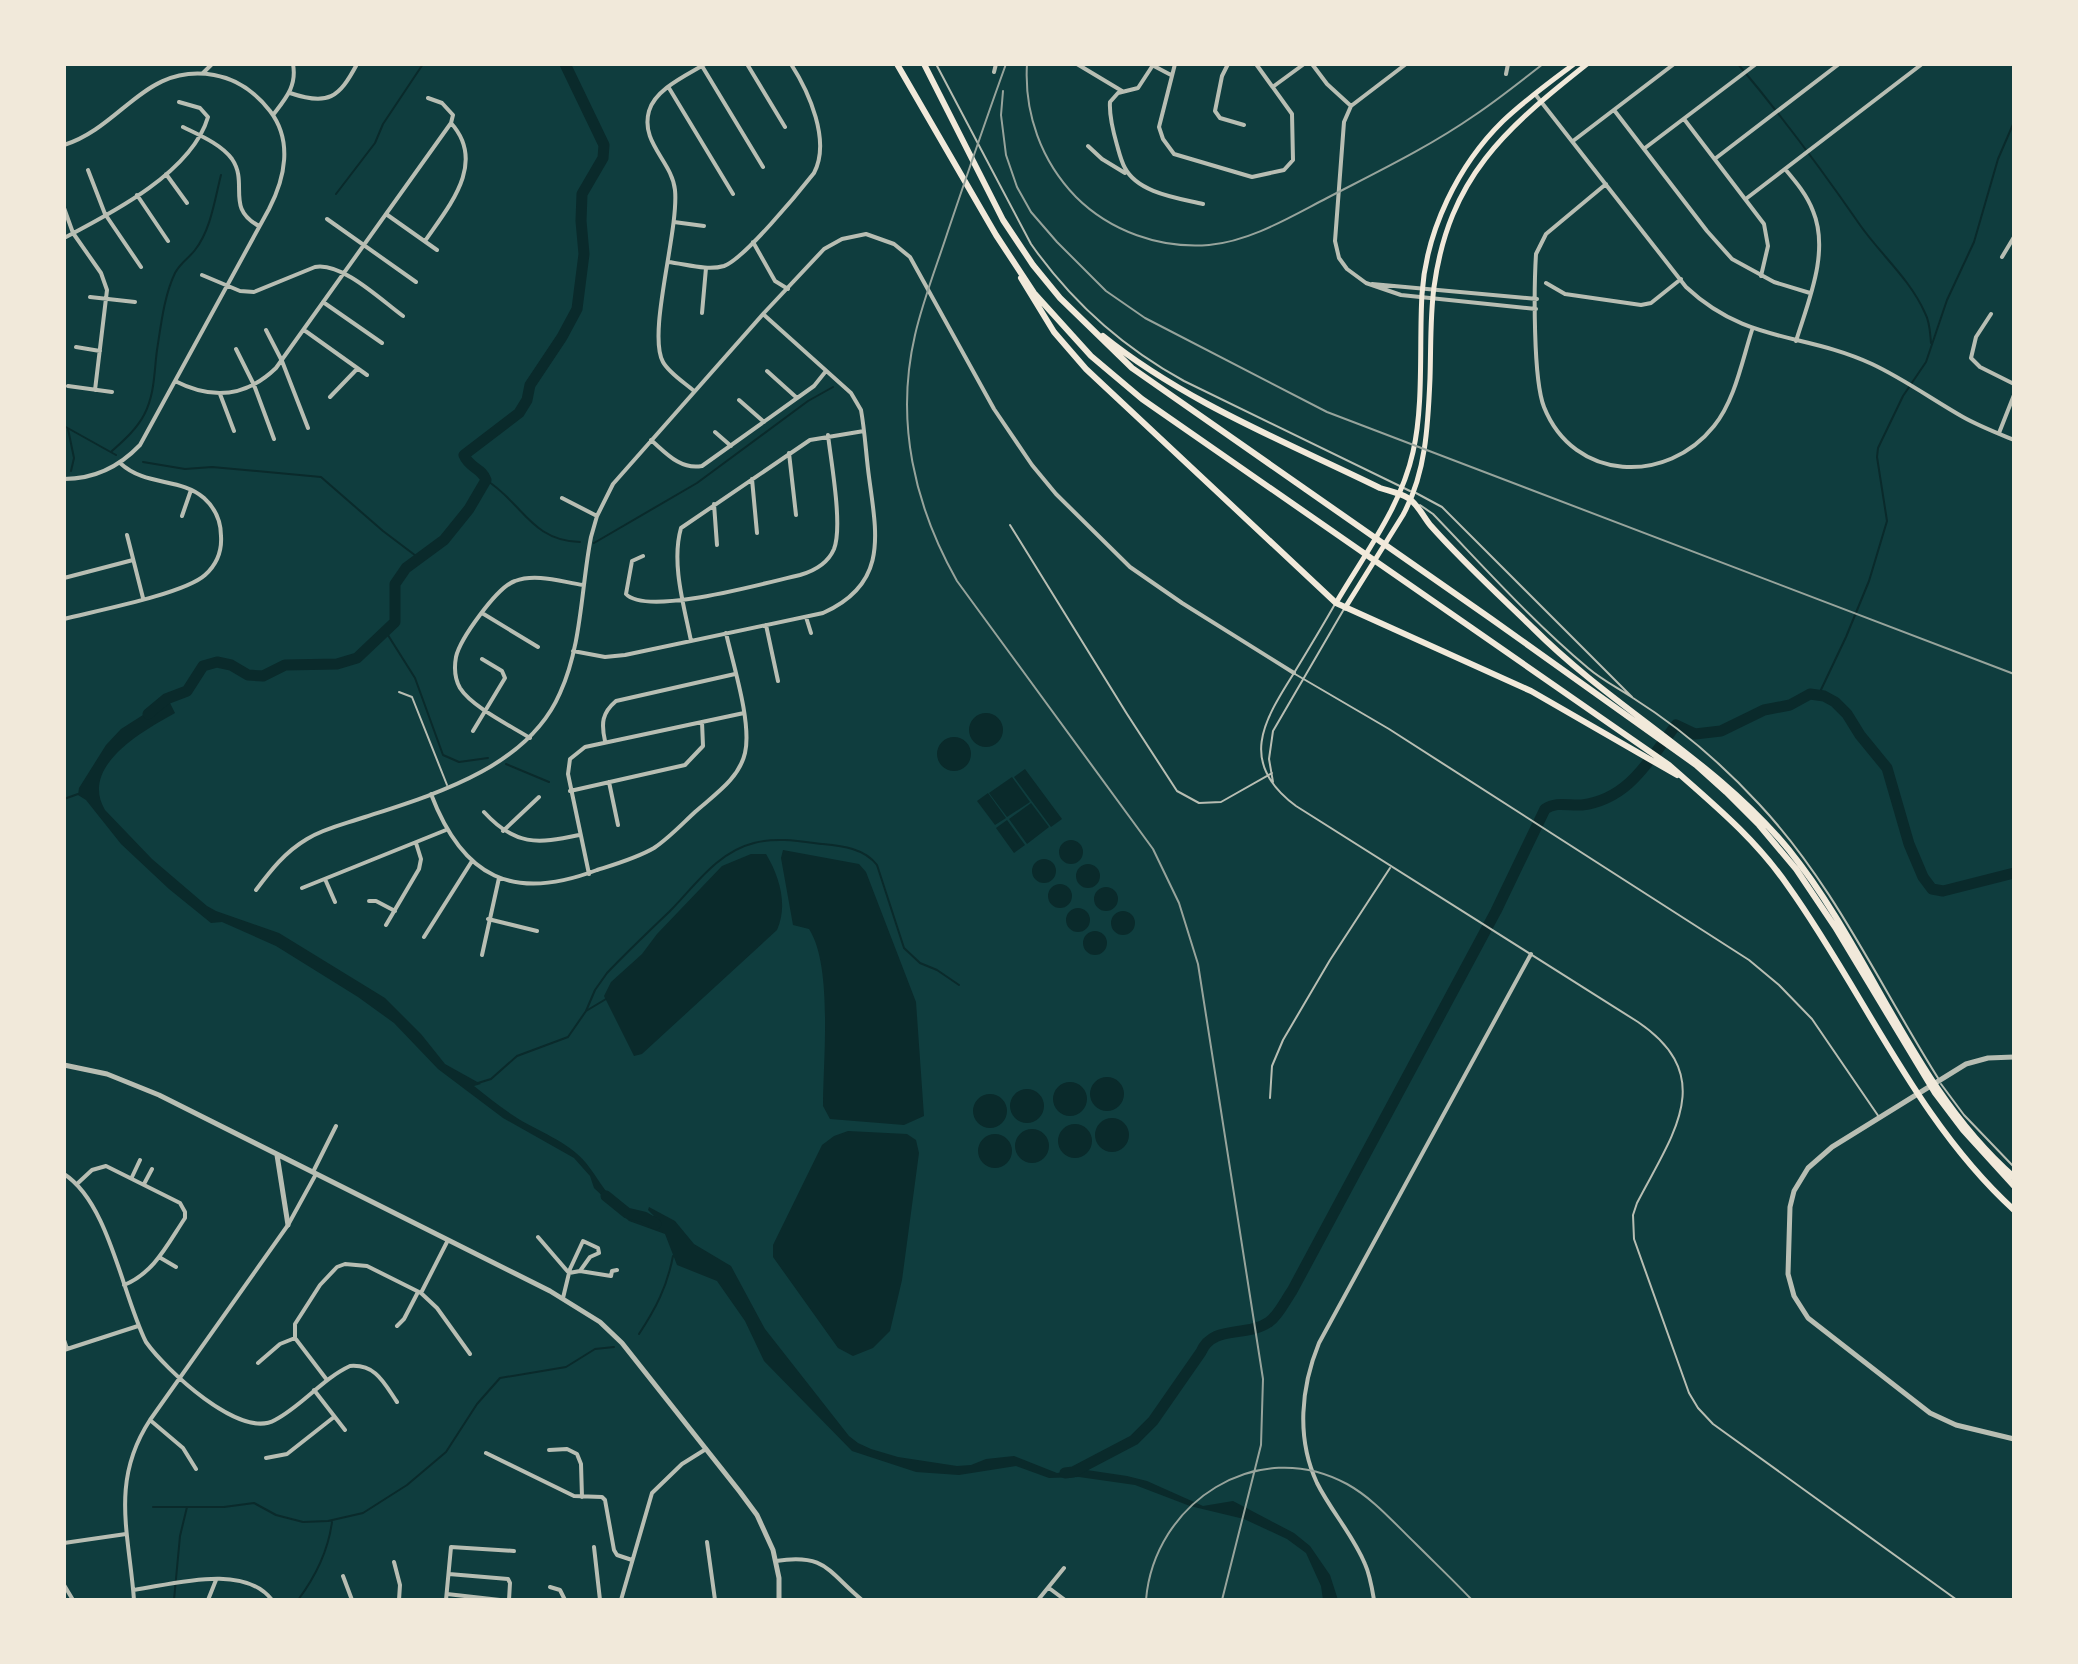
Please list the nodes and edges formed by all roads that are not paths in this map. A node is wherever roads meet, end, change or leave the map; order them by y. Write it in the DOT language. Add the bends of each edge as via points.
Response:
graph roads {
  1 [pos="185,64"];
  2 [pos="212,64"];
  3 [pos="293,64"];
  4 [pos="357,64"];
  5 [pos="747,64"];
  6 [pos="791,64"];
  7 [pos="897,64"];
  8 [pos="924,64"];
  9 [pos="936,64"];
  10 [pos="996,64"];
  11 [pos="1077,64"];
  12 [pos="1175,64"];
  13 [pos="1228,64"];
  14 [pos="1256,64"];
  15 [pos="1304,64"];
  16 [pos="1312,64"];
  17 [pos="1406,64"];
  18 [pos="1508,64"];
  19 [pos="1574,64"];
  20 [pos="1587,64"];
  21 [pos="1674,64"];
  22 [pos="1839,64"];
  23 [pos="1922,64"];
  24 [pos="704,65"];
  25 [pos="1152,65"];
  26 [pos="1752,66"];
  27 [pos="994,72"];
  28 [pos="185,73"];
  29 [pos="203,73"];
  30 [pos="1506,74"];
  31 [pos="1171,75"];
  32 [pos="1274,86"];
  33 [pos="669,88"];
  34 [pos="1122,91"];
  35 [pos="290,93"];
  36 [pos="1535,94"];
  37 [pos="428,98"];
  38 [pos="1540,101"];
  39 [pos="179,102"];
  40 [pos="1351,106"];
  41 [pos="1614,110"];
  42 [pos="273,115"];
  43 [pos="1684,119"];
  44 [pos="451,123"];
  45 [pos="1244,125"];
  46 [pos="183,127"];
  47 [pos="785,127"];
  48 [pos="200,136"];
  49 [pos="1573,141"];
  50 [pos="64,145"];
  51 [pos="1088,146"];
  52 [pos="1645,148"];
  53 [pos="1716,158"];
  54 [pos="763,167"];
  55 [pos="1785,169"];
  56 [pos="88,170"];
  57 [pos="166,174"];
  58 [pos="1131,176"];
  59 [pos="1606,184"];
  60 [pos="733,194"];
  61 [pos="137,195"];
  62 [pos="1747,198"];
  63 [pos="187,203"];
  64 [pos="1203,204"];
  65 [pos="64,208"];
  66 [pos="105,214"];
  67 [pos="386,214"];
  68 [pos="327,219"];
  69 [pos="674,222"];
  70 [pos="259,226"];
  71 [pos="704,226"];
  72 [pos="73,233"];
  73 [pos="996,235"];
  74 [pos="2014,237"];
  75 [pos="64,238"];
  76 [pos="168,241"];
  77 [pos="425,241"];
  78 [pos="753,242"];
  79 [pos="363,244"];
  80 [pos="437,250"];
  81 [pos="2002,257"];
  82 [pos="668,262"];
  83 [pos="141,267"];
  84 [pos="706,268"];
  85 [pos="343,273"];
  86 [pos="202,275"];
  87 [pos="1760,276"];
  88 [pos="1681,279"];
  89 [pos="416,282"];
  90 [pos="1366,283"];
  91 [pos="1546,283"];
  92 [pos="227,285"];
  93 [pos="1423,287"];
  94 [pos="1434,288"];
  95 [pos="788,289"];
  96 [pos="1810,293"];
  97 [pos="90,297"];
  98 [pos="1422,297"];
  99 [pos="1433,297"];
  100 [pos="107,299"];
  101 [pos="1537,299"];
  102 [pos="135,302"];
  103 [pos="323,302"];
  104 [pos="1537,309"];
  105 [pos="702,313"];
  106 [pos="763,314"];
  107 [pos="1075,314"];
  108 [pos="1991,314"];
  109 [pos="403,316"];
  110 [pos="266,330"];
  111 [pos="304,330"];
  112 [pos="1752,330"];
  113 [pos="1796,341"];
  114 [pos="382,343"];
  115 [pos="76,347"];
  116 [pos="236,349"];
  117 [pos="100,351"];
  118 [pos="282,361"];
  119 [pos="357,369"];
  120 [pos="827,370"];
  121 [pos="767,371"];
  122 [pos="367,375"];
  123 [pos="175,381"];
  124 [pos="2014,384"];
  125 [pos="254,385"];
  126 [pos="68,386"];
  127 [pos="95,390"];
  128 [pos="694,391"];
  129 [pos="112,392"];
  130 [pos="220,394"];
  131 [pos="2014,395"];
  132 [pos="330,397"];
  133 [pos="797,398"];
  134 [pos="739,400"];
  135 [pos="2012,406"];
  136 [pos="764,422"];
  137 [pos="308,428"];
  138 [pos="234,431"];
  139 [pos="864,431"];
  140 [pos="715,432"];
  141 [pos="1999,433"];
  142 [pos="828,435"];
  143 [pos="274,439"];
  144 [pos="651,440"];
  145 [pos="2014,440"];
  146 [pos="731,446"];
  147 [pos="789,453"];
  148 [pos="120,463"];
  149 [pos="64,479"];
  150 [pos="752,479"];
  151 [pos="191,490"];
  152 [pos="1401,492"];
  153 [pos="1412,496"];
  154 [pos="562,498"];
  155 [pos="714,504"];
  156 [pos="796,515"];
  157 [pos="182,516"];
  158 [pos="597,516"];
  159 [pos="1010,525"];
  160 [pos="757,533"];
  161 [pos="127,535"];
  162 [pos="717,545"];
  163 [pos="643,556"];
  164 [pos="133,560"];
  165 [pos="64,578"];
  166 [pos="583,585"];
  167 [pos="143,598"];
  168 [pos="683,600"];
  169 [pos="1336,603"];
  170 [pos="1345,608"];
  171 [pos="482,613"];
  172 [pos="806,617"];
  173 [pos="64,619"];
  174 [pos="766,625"];
  175 [pos="726,633"];
  176 [pos="811,633"];
  177 [pos="691,641"];
  178 [pos="538,647"];
  179 [pos="573,651"];
  180 [pos="482,659"];
  181 [pos="1294,673"];
  182 [pos="735,674"];
  183 [pos="1303,679"];
  184 [pos="778,681"];
  185 [pos="399,692"];
  186 [pos="1632,697"];
  187 [pos="486,710"];
  188 [pos="744,713"];
  189 [pos="702,722"];
  190 [pos="473,731"];
  191 [pos="530,738"];
  192 [pos="1664,738"];
  193 [pos="605,741"];
  194 [pos="1698,764"];
  195 [pos="1667,767"];
  196 [pos="1272,773"];
  197 [pos="1267,776"];
  198 [pos="609,782"];
  199 [pos="1274,783"];
  200 [pos="448,786"];
  201 [pos="570,791"];
  202 [pos="431,794"];
  203 [pos="539,797"];
  204 [pos="484,812"];
  205 [pos="618,825"];
  206 [pos="446,830"];
  207 [pos="503,831"];
  208 [pos="579,835"];
  209 [pos="416,843"];
  210 [pos="472,861"];
  211 [pos="1391,867"];
  212 [pos="589,874"];
  213 [pos="499,878"];
  214 [pos="325,879"];
  215 [pos="302,888"];
  216 [pos="256,890"];
  217 [pos="369,901"];
  218 [pos="335,902"];
  219 [pos="395,911"];
  220 [pos="488,919"];
  221 [pos="386,925"];
  222 [pos="537,931"];
  223 [pos="424,937"];
  224 [pos="1531,954"];
  225 [pos="482,955"];
  226 [pos="2014,1057"];
  227 [pos="64,1065"];
  228 [pos="1270,1098"];
  229 [pos="1879,1118"];
  230 [pos="336,1126"];
  231 [pos="277,1154"];
  232 [pos="140,1160"];
  233 [pos="2014,1167"];
  234 [pos="152,1169"];
  235 [pos="315,1173"];
  236 [pos="64,1174"];
  237 [pos="132,1177"];
  238 [pos="2014,1177"];
  239 [pos="78,1183"];
  240 [pos="144,1184"];
  241 [pos="2014,1186"];
  242 [pos="2014,1210"];
  243 [pos="288,1225"];
  244 [pos="538,1237"];
  245 [pos="448,1240"];
  246 [pos="159,1257"];
  247 [pos="176,1267"];
  248 [pos="617,1270"];
  249 [pos="580,1271"];
  250 [pos="569,1273"];
  251 [pos="124,1285"];
  252 [pos="420,1292"];
  253 [pos="563,1298"];
  254 [pos="138,1326"];
  255 [pos="397,1326"];
  256 [pos="295,1338"];
  257 [pos="64,1340"];
  258 [pos="65,1350"];
  259 [pos="470,1354"];
  260 [pos="258,1363"];
  261 [pos="179,1379"];
  262 [pos="327,1380"];
  263 [pos="314,1390"];
  264 [pos="397,1402"];
  265 [pos="334,1417"];
  266 [pos="150,1420"];
  267 [pos="345,1430"];
  268 [pos="2014,1439"];
  269 [pos="707,1448"];
  270 [pos="549,1450"];
  271 [pos="486,1453"];
  272 [pos="266,1458"];
  273 [pos="196,1469"];
  274 [pos="582,1497"];
  275 [pos="126,1534"];
  276 [pos="707,1542"];
  277 [pos="64,1543"];
  278 [pos="594,1547"];
  279 [pos="514,1551"];
  280 [pos="632,1560"];
  281 [pos="776,1561"];
  282 [pos="394,1562"];
  283 [pos="1064,1568"];
  284 [pos="449,1574"];
  285 [pos="343,1576"];
  286 [pos="216,1579"];
  287 [pos="64,1585"];
  288 [pos="550,1587"];
  289 [pos="1049,1588"];
  290 [pos="134,1590"];
  291 [pos="447,1597"];
  292 [pos="73,1600"];
  293 [pos="134,1600"];
  294 [pos="208,1600"];
  295 [pos="272,1600"];
  296 [pos="352,1600"];
  297 [pos="399,1600"];
  298 [pos="500,1600"];
  299 [pos="509,1600"];
  300 [pos="565,1600"];
  301 [pos="600,1600"];
  302 [pos="621,1600"];
  303 [pos="715,1600"];
  304 [pos="779,1600"];
  305 [pos="862,1600"];
  306 [pos="1038,1600"];
  307 [pos="1065,1600"];
  308 [pos="1374,1600"];
  309 [pos="1957,1600"];
  1 -- 28 [label="street"];
  2 -- 29 [label="street"];
  3 -- 35 [label="street"];
  4 -- 35 [label="street" via="333,96 322,100"];
  5 -- 47 [label="street"];
  6 -- 78 [label="street" via="811,103 820,160 810,179"];
  7 -- 73 [label="main road"];
  8 -- 107 [label="main road" via="1003,220"];
  9 -- 152 [label="lane" via="1031,244 1094,317 1155,365"];
  10 -- 27 [label="street"];
  11 -- 34 [label="street"];
  12 -- 31 [label="street"];
  13 -- 45 [label="street" via="1215,111 1220,118"];
  14 -- 32 [label="street"];
  15 -- 32 [label="street"];
  16 -- 40 [label="street"];
  17 -- 40 [label="street"];
  18 -- 30 [label="street"];
  19 -- 36 [label="main road"];
  20 -- 38 [label="main road"];
  21 -- 41 [label="street"];
  22 -- 53 [label="street"];
  23 -- 55 [label="street"];
  24 -- 33 [label="street"];
  24 -- 54 [label="street"];
  25 -- 31 [label="street"];
  25 -- 34 [label="street" via="1138,88"];
  26 -- 43 [label="street"];
  28 -- 29 [label="street"];
  28 -- 50 [label="street" via="148,88 94,133"];
  29 -- 42 [label="street" via="243,86"];
  31 -- 32 [label="street" via="1159,127 1170,149 1180,157 1252,177 1284,170 1293,160 1292,114"];
  33 -- 60 [label="street"];
  33 -- 69 [label="street" via="651,105 647,124 675,188"];
  34 -- 58 [label="street" via="1111,99 1110,112"];
  35 -- 42 [label="street"];
  36 -- 38 [label="street"];
  36 -- 93 [label="main road" via="1496,129 1466,167 1439,222"];
  37 -- 44 [label="street" via="452,112"];
  38 -- 49 [label="street"];
  38 -- 94 [label="main road" via="1498,140 1467,186 1444,238"];
  39 -- 48 [label="street" via="207,114"];
  40 -- 90 [label="street" via="1343,133 1335,241 1347,269"];
  41 -- 49 [label="street"];
  41 -- 52 [label="street"];
  42 -- 70 [label="street" via="283,142 284,173"];
  43 -- 52 [label="street"];
  43 -- 53 [label="street"];
  44 -- 67 [label="street"];
  44 -- 77 [label="street" via="464,144 463,179"];
  46 -- 48 [label="street"];
  48 -- 57 [label="street"];
  48 -- 70 [label="street" via="232,158 240,209"];
  49 -- 59 [label="street"];
  51 -- 58 [label="street"];
  52 -- 87 [label="street" via="1726,253"];
  53 -- 62 [label="street"];
  55 -- 62 [label="street"];
  55 -- 96 [label="street" via="1817,223 1818,257"];
  56 -- 66 [label="street"];
  57 -- 61 [label="street"];
  57 -- 63 [label="street"];
  58 -- 64 [label="street" via="1158,192"];
  59 -- 88 [label="street"];
  59 -- 101 [label="street" via="1540,241"];
  61 -- 66 [label="street"];
  61 -- 76 [label="street"];
  62 -- 87 [label="street" via="1768,240"];
  65 -- 72 [label="street"];
  66 -- 72 [label="street"];
  66 -- 83 [label="street"];
  67 -- 77 [label="street"];
  67 -- 79 [label="street"];
  68 -- 79 [label="street"];
  69 -- 71 [label="street"];
  69 -- 82 [label="street"];
  70 -- 92 [label="street"];
  72 -- 75 [label="street"];
  72 -- 100 [label="street" via="104,279"];
  73 -- 169 [label="main road" via="1034,303 1086,369"];
  73 -- 195 [label="main road" via="1048,310 1142,399"];
  74 -- 81 [label="street"];
  77 -- 80 [label="street"];
  78 -- 84 [label="street" via="729,264"];
  78 -- 95 [label="street" via="775,281"];
  79 -- 85 [label="street"];
  79 -- 89 [label="street"];
  82 -- 84 [label="street"];
  82 -- 128 [label="street" via="658,350 665,365"];
  84 -- 105 [label="street"];
  85 -- 92 [label="street" via="315,267 254,292"];
  85 -- 103 [label="street"];
  85 -- 109 [label="street"];
  86 -- 92 [label="street"];
  87 -- 96 [label="street"];
  88 -- 91 [label="street" via="1641,305 1565,294"];
  88 -- 112 [label="street" via="1708,306"];
  90 -- 93 [label="street"];
  90 -- 98 [label="street"];
  92 -- 123 [label="street"];
  93 -- 94 [label="street"];
  93 -- 98 [label="main road"];
  94 -- 99 [label="main road"];
  94 -- 101 [label="street"];
  95 -- 106 [label="street"];
  95 -- 181 [label="street" via="824,249 842,239 872,235 902,249 1009,433 1081,521 1158,587"];
  96 -- 113 [label="street"];
  97 -- 100 [label="street"];
  98 -- 99 [label="street"];
  98 -- 152 [label="main road" via="1416,430"];
  99 -- 104 [label="street"];
  99 -- 153 [label="main road" via="1428,426"];
  100 -- 102 [label="street"];
  100 -- 117 [label="street"];
  101 -- 104 [label="street"];
  103 -- 111 [label="street"];
  103 -- 114 [label="street"];
  104 -- 112 [label="street" via="1540,393 1549,416 1574,447 1621,467 1645,468 1674,460 1704,437 1727,403"];
  106 -- 120 [label="street"];
  106 -- 128 [label="street"];
  107 -- 152 [label="main road" via="1130,358 1182,389 1380,488"];
  107 -- 192 [label="main road" via="1154,385"];
  108 -- 124 [label="street" via="1976,337 1971,358"];
  110 -- 118 [label="street"];
  111 -- 118 [label="street"];
  111 -- 119 [label="street"];
  112 -- 113 [label="street"];
  113 -- 141 [label="street" via="1857,358"];
  115 -- 117 [label="street"];
  116 -- 125 [label="street"];
  117 -- 127 [label="street"];
  118 -- 125 [label="street"];
  118 -- 137 [label="street"];
  119 -- 122 [label="street"];
  119 -- 132 [label="street"];
  120 -- 133 [label="street"];
  120 -- 139 [label="street" via="858,402"];
  121 -- 133 [label="street"];
  123 -- 130 [label="street"];
  123 -- 148 [label="street" via="140,445"];
  125 -- 130 [label="street"];
  125 -- 143 [label="street"];
  126 -- 127 [label="street"];
  127 -- 129 [label="street"];
  128 -- 144 [label="street"];
  130 -- 138 [label="street"];
  131 -- 135 [label="street"];
  133 -- 136 [label="street"];
  134 -- 136 [label="street"];
  135 -- 141 [label="street"];
  136 -- 146 [label="street"];
  139 -- 142 [label="street"];
  139 -- 172 [label="street" via="876,537 871,568 843,603"];
  140 -- 146 [label="street"];
  141 -- 145 [label="street"];
  142 -- 147 [label="street"];
  142 -- 168 [label="street" via="837,533 830,555 809,572"];
  144 -- 146 [label="street" via="678,463 695,468"];
  144 -- 158 [label="street" via="618,477"];
  147 -- 150 [label="street"];
  147 -- 156 [label="street"];
  148 -- 149 [label="street" via="97,474"];
  148 -- 151 [label="street" via="141,478"];
  150 -- 155 [label="street"];
  150 -- 160 [label="street"];
  151 -- 157 [label="street"];
  151 -- 167 [label="street" via="217,516 221,536 216,561 190,584"];
  152 -- 153 [label="main road"];
  152 -- 169 [label="main road"];
  153 -- 170 [label="main road"];
  153 -- 186 [label="lane" via="1569,651"];
  153 -- 186 [label="lane" via="1442,507"];
  153 -- 192 [label="main road" via="1430,524 1553,648"];
  154 -- 158 [label="street"];
  155 -- 162 [label="street"];
  155 -- 168 [label="street" via="681,528"];
  158 -- 166 [label="street"];
  159 -- 197 [label="lane" via="1177,791 1193,802 1221,802"];
  161 -- 164 [label="street"];
  163 -- 168 [label="street" via="632,561 627,596 663,603"];
  164 -- 165 [label="street"];
  164 -- 167 [label="street"];
  166 -- 171 [label="street" via="536,578 513,581"];
  166 -- 179 [label="street"];
  167 -- 173 [label="street"];
  168 -- 177 [label="street"];
  169 -- 170 [label="main road"];
  169 -- 181 [label="lane"];
  170 -- 183 [label="lane"];
  170 -- 195 [label="main road" via="1531,691"];
  171 -- 178 [label="street"];
  171 -- 187 [label="street" via="459,649 455,670 462,690"];
  172 -- 174 [label="street"];
  172 -- 176 [label="street"];
  174 -- 175 [label="street"];
  174 -- 184 [label="street"];
  175 -- 177 [label="street"];
  175 -- 182 [label="street"];
  177 -- 179 [label="street" via="614,657"];
  179 -- 191 [label="street" via="559,697"];
  180 -- 187 [label="street" via="505,678"];
  181 -- 183 [label="lane"];
  181 -- 197 [label="lane" via="1262,732"];
  182 -- 188 [label="street"];
  182 -- 193 [label="street" via="616,701 602,720"];
  183 -- 196 [label="lane" via="1270,739"];
  183 -- 229 [label="lane" via="1749,960 1827,1038"];
  185 -- 200 [label="lane" via="412,697"];
  186 -- 233 [label="lane" via="1702,750 1759,803 1842,916 1947,1094"];
  187 -- 190 [label="street"];
  187 -- 191 [label="street"];
  188 -- 189 [label="street"];
  188 -- 212 [label="street" via="745,756 726,784 652,849"];
  189 -- 193 [label="street"];
  189 -- 198 [label="street" via="703,746 685,765"];
  191 -- 200 [label="street" via="496,764"];
  192 -- 194 [label="main road"];
  193 -- 201 [label="street" via="580,749 570,759"];
  194 -- 238 [label="main road" via="1735,792 1790,852 1864,964 1926,1072 1981,1144"];
  194 -- 241 [label="main road" via="1796,869 1935,1093"];
  195 -- 242 [label="main road" via="1734,822 1787,883 1941,1127"];
  196 -- 197 [label="lane"];
  196 -- 199 [label="lane"];
  197 -- 199 [label="lane"];
  198 -- 201 [label="street"];
  198 -- 205 [label="street"];
  199 -- 211 [label="lane" via="1296,806"];
  200 -- 202 [label="street"];
  201 -- 208 [label="street"];
  202 -- 206 [label="street"];
  202 -- 216 [label="street" via="308,838 276,863"];
  203 -- 207 [label="street"];
  204 -- 207 [label="street"];
  206 -- 209 [label="street"];
  206 -- 210 [label="street"];
  207 -- 208 [label="street" via="534,842"];
  208 -- 212 [label="street"];
  209 -- 214 [label="street"];
  209 -- 219 [label="street" via="419,869"];
  210 -- 213 [label="street"];
  210 -- 223 [label="street"];
  211 -- 224 [label="lane"];
  211 -- 228 [label="lane" via="1283,1040 1272,1066"];
  212 -- 213 [label="street" via="547,885"];
  213 -- 220 [label="street"];
  214 -- 215 [label="street"];
  214 -- 218 [label="street"];
  217 -- 219 [label="street"];
  219 -- 221 [label="street"];
  220 -- 222 [label="street"];
  220 -- 225 [label="street"];
  224 -- 308 [label="street" via="1319,1343 1306,1379 1302,1408 1311,1465 1363,1559"];
  224 -- 309 [label="lane" via="1653,1032 1679,1065 1684,1088 1680,1116 1637,1203 1633,1235 1698,1408"];
  226 -- 229 [label="street" via="1975,1061"];
  227 -- 231 [label="street" via="139,1086"];
  229 -- 268 [label="street" via="1818,1158 1794,1191 1788,1262 1794,1296 1817,1326 1930,1413"];
  230 -- 235 [label="street"];
  231 -- 235 [label="street"];
  231 -- 243 [label="street"];
  232 -- 237 [label="street"];
  234 -- 240 [label="street"];
  235 -- 243 [label="street"];
  235 -- 245 [label="street"];
  236 -- 239 [label="street"];
  237 -- 239 [label="street" via="99,1166"];
  237 -- 240 [label="street"];
  239 -- 251 [label="street" via="98,1216"];
  240 -- 246 [label="street" via="180,1203 185,1212"];
  243 -- 261 [label="street"];
  244 -- 250 [label="street"];
  245 -- 252 [label="street"];
  245 -- 253 [label="street"];
  246 -- 247 [label="street"];
  246 -- 251 [label="street" via="145,1275"];
  248 -- 249 [label="street" via="611,1276"];
  249 -- 250 [label="street"];
  249 -- 250 [label="street" via="599,1253 583,1241"];
  250 -- 253 [label="street"];
  251 -- 254 [label="street"];
  252 -- 255 [label="street"];
  252 -- 256 [label="street" via="367,1266 345,1264 309,1300 295,1324"];
  252 -- 259 [label="street"];
  253 -- 269 [label="street" via="622,1343"];
  254 -- 258 [label="street"];
  254 -- 261 [label="street" via="157,1358"];
  256 -- 260 [label="street"];
  256 -- 262 [label="street"];
  257 -- 258 [label="street"];
  261 -- 263 [label="street" via="255,1424 273,1422"];
  261 -- 266 [label="street"];
  262 -- 263 [label="street"];
  262 -- 264 [label="street" via="350,1366 365,1366 375,1371"];
  263 -- 265 [label="street"];
  265 -- 267 [label="street"];
  265 -- 272 [label="street" via="287,1454"];
  266 -- 273 [label="street" via="183,1448"];
  266 -- 275 [label="street" via="135,1445 125,1480"];
  269 -- 280 [label="street" via="652,1493"];
  269 -- 281 [label="street" via="757,1515"];
  270 -- 274 [label="street" via="577,1454"];
  271 -- 274 [label="street"];
  274 -- 280 [label="street" via="605,1500 614,1550"];
  275 -- 277 [label="street"];
  275 -- 290 [label="street"];
  276 -- 303 [label="street"];
  278 -- 301 [label="street"];
  279 -- 284 [label="street" via="450,1548"];
  280 -- 302 [label="street"];
  281 -- 304 [label="street"];
  281 -- 305 [label="street" via="809,1559 824,1565"];
  282 -- 297 [label="street"];
  283 -- 289 [label="street"];
  284 -- 291 [label="street"];
  284 -- 299 [label="street" via="508,1579"];
  285 -- 296 [label="street"];
  286 -- 290 [label="street"];
  286 -- 294 [label="street"];
  286 -- 295 [label="street" via="249,1582"];
  287 -- 292 [label="street"];
  288 -- 300 [label="street" via="560,1590"];
  289 -- 306 [label="street"];
  289 -- 307 [label="street"];
  290 -- 293 [label="street"];
  291 -- 298 [label="street"];
}
